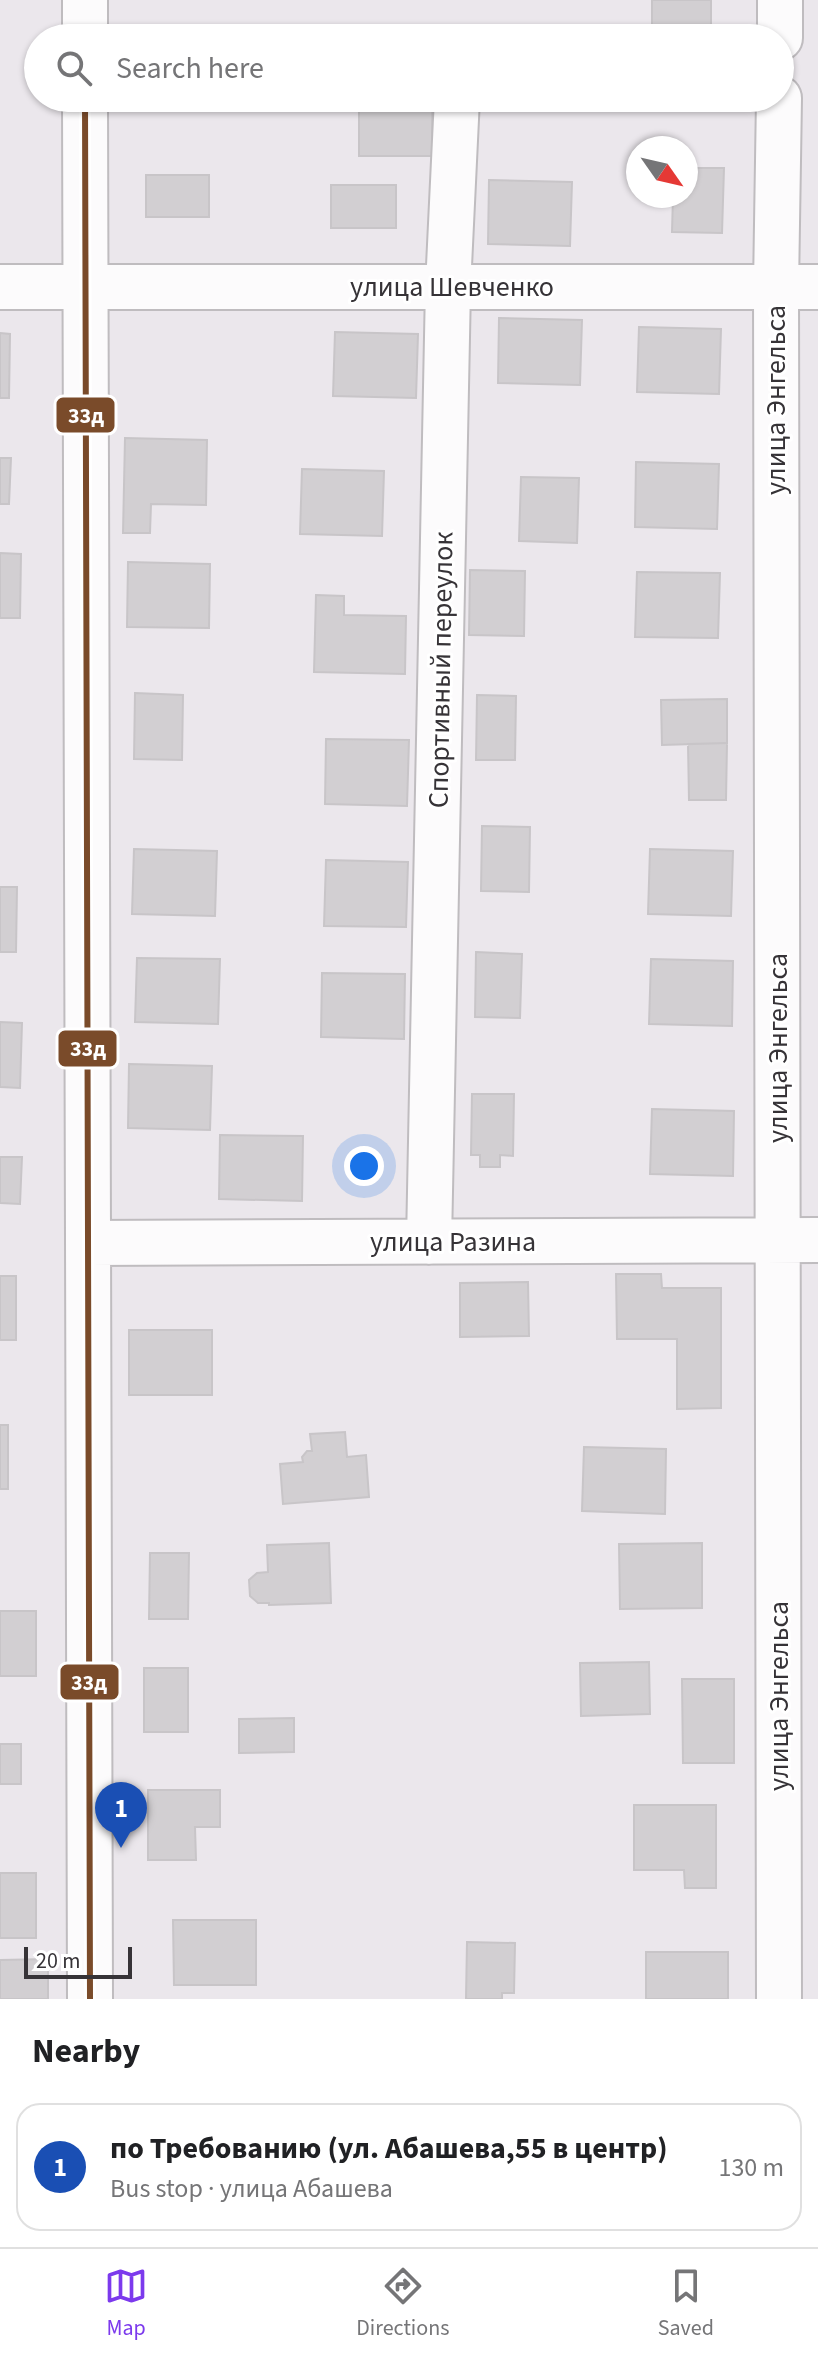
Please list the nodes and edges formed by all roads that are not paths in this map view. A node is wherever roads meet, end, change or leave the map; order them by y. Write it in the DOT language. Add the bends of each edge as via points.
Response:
graph roads {
  1 [pos="85,0"];
  2 [pos="780,0"];
  3 [pos="85,24"];
  4 [pos="780,24"];
  5 [pos="85,112"];
  6 [pos="456,112"];
  7 [pos="780,112"];
  8 [pos="86,286"];
  9 [pos="0,287"];
  10 [pos="448,287"];
  11 [pos="797,287"];
  12 [pos="798,1240"];
  13 [pos="429,1242"];
  14 [pos="88,1243"];
  15 [pos="90,1999"];
  16 [pos="779,1999"];
  1 -- 3 [label="street"];
  2 -- 4 [label="street"];
  5 -- 8 [label="street"];
  6 -- 10 [label="street, Спортивный переулок"];
  7 -- 11 [label="street, улица Энгельса"];
  8 -- 9 [label="street, улица Шевченко"];
  8 -- 10 [label="street, улица Шевченко"];
  8 -- 14 [label="street"];
  10 -- 11 [label="street, улица Шевченко"];
  10 -- 13 [label="street, Спортивный переулок"];
  11 -- 12 [label="street, улица Энгельса"];
  12 -- 13 [label="street, улица Разина"];
  12 -- 16 [label="street, улица Энгельса"];
  13 -- 14 [label="street, улица Разина"];
  14 -- 15 [label="street"];
}
